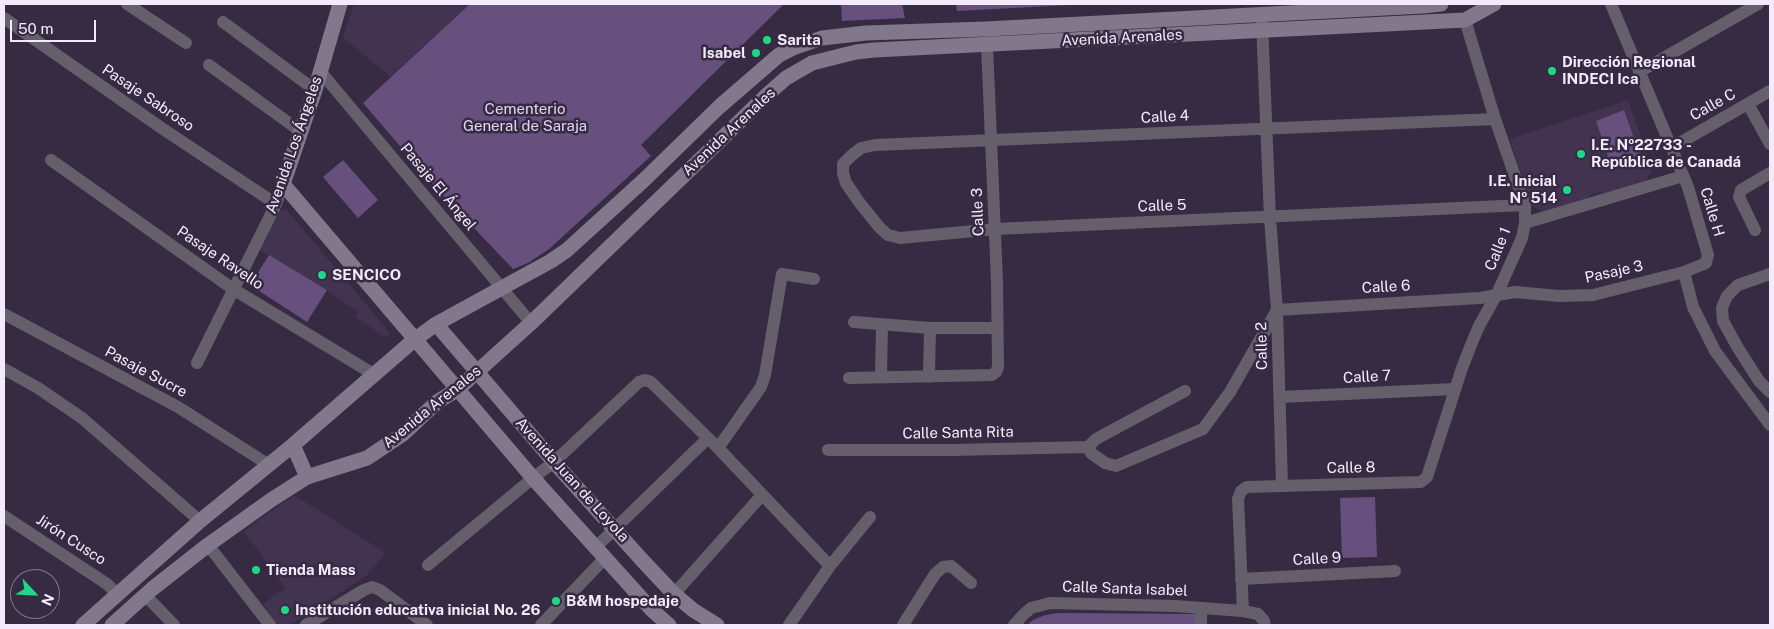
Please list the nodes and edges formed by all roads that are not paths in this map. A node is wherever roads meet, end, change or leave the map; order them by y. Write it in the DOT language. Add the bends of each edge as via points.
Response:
graph roads {
  1 [pos="127,4"];
  2 [pos="340,4"];
  3 [pos="1440,4"];
  4 [pos="1494,4"];
  5 [pos="1611,4"];
  6 [pos="1758,4"];
  7 [pos="4,18"];
  8 [pos="1465,20"];
  9 [pos="223,22"];
  10 [pos="1262,22"];
  11 [pos="186,43"];
  12 [pos="987,45"];
  13 [pos="209,65"];
  14 [pos="320,71"];
  15 [pos="1639,72"];
  16 [pos="315,90"];
  17 [pos="1770,91"];
  18 [pos="1748,104"];
  19 [pos="1495,119"];
  20 [pos="1266,128"];
  21 [pos="300,131"];
  22 [pos="991,141"];
  23 [pos="1770,144"];
  24 [pos="1671,148"];
  25 [pos="51,160"];
  26 [pos="843,164"];
  27 [pos="1770,173"];
  28 [pos="1683,176"];
  29 [pos="283,184"];
  30 [pos="276,204"];
  31 [pos="1526,205"];
  32 [pos="1270,218"];
  33 [pos="1525,224"];
  34 [pos="995,230"];
  35 [pos="1754,230"];
  36 [pos="1706,263"];
  37 [pos="1684,272"];
  38 [pos="1770,274"];
  39 [pos="814,279"];
  40 [pos="233,289"];
  41 [pos="502,289"];
  42 [pos="1497,294"];
  43 [pos="1277,310"];
  44 [pos="4,314"];
  45 [pos="854,322"];
  46 [pos="531,323"];
  47 [pos="436,324"];
  48 [pos="882,325"];
  49 [pos="930,328"];
  50 [pos="997,328"];
  51 [pos="414,340"];
  52 [pos="197,363"];
  53 [pos="4,369"];
  54 [pos="477,372"];
  55 [pos="375,375"];
  56 [pos="880,377"];
  57 [pos="929,377"];
  58 [pos="849,378"];
  59 [pos="458,389"];
  60 [pos="1455,389"];
  61 [pos="1185,391"];
  62 [pos="1770,392"];
  63 [pos="1280,397"];
  64 [pos="1770,425"];
  65 [pos="708,438"];
  66 [pos="293,446"];
  67 [pos="1088,447"];
  68 [pos="718,448"];
  69 [pos="828,450"];
  70 [pos="554,462"];
  71 [pos="268,464"];
  72 [pos="307,477"];
  73 [pos="533,478"];
  74 [pos="1421,482"];
  75 [pos="1282,486"];
  76 [pos="762,495"];
  77 [pos="4,516"];
  78 [pos="870,517"];
  79 [pos="200,521"];
  80 [pos="615,529"];
  81 [pos="208,545"];
  82 [pos="601,553"];
  83 [pos="428,565"];
  84 [pos="830,566"];
  85 [pos="1395,571"];
  86 [pos="1241,579"];
  87 [pos="971,583"];
  88 [pos="117,594"];
  89 [pos="674,594"];
  90 [pos="145,595"];
  91 [pos="1201,608"];
  92 [pos="1243,610"];
  93 [pos="83,625"];
  94 [pos="112,625"];
  95 [pos="174,625"];
  96 [pos="270,625"];
  97 [pos="306,625"];
  98 [pos="427,625"];
  99 [pos="542,625"];
  100 [pos="669,625"];
  101 [pos="717,625"];
  102 [pos="789,625"];
  103 [pos="903,625"];
  104 [pos="1014,625"];
  105 [pos="1201,625"];
  106 [pos="1264,625"];
  1 -- 11 [label="street"];
  2 -- 14 [label="street, Avenida Los Ángeles"];
  3 -- 10 [label="street, Avenida Arenales"];
  4 -- 8 [label="street, Avenida Arenales"];
  5 -- 15 [label="street, Calle H"];
  6 -- 15 [label="street"];
  7 -- 30 [label="street, Pasaje Sabroso"];
  8 -- 10 [label="street, Avenida Arenales"];
  8 -- 19 [label="street, Calle 1"];
  9 -- 16 [label="street"];
  10 -- 12 [label="street, Avenida Arenales"];
  10 -- 20 [label="street, Calle 2"];
  10 -- 41 [label="street, Avenida Arenales" via="882,32 811,42 779,55 767,65 567,250"];
  12 -- 22 [label="street, Calle 3"];
  12 -- 46 [label="street, Avenida Arenales" via="866,51 829,58 801,68 768,94"];
  13 -- 21 [label="street"];
  14 -- 16 [label="street, Avenida Los Ángeles"];
  14 -- 41 [label="street, Pasaje El Ángel"];
  15 -- 24 [label="street, Calle H"];
  16 -- 21 [label="street, Avenida Los Ángeles"];
  17 -- 18 [label="street, Calle C"];
  18 -- 23 [label="street"];
  18 -- 24 [label="street, Calle C"];
  19 -- 20 [label="street, Calle 4"];
  19 -- 31 [label="street, Calle 1"];
  20 -- 22 [label="street, Calle 4"];
  20 -- 32 [label="street, Calle 2"];
  21 -- 29 [label="street, Avenida Los Ángeles"];
  22 -- 26 [label="street, Calle 4" via="862,148"];
  22 -- 34 [label="street, Calle 3"];
  24 -- 28 [label="street, Calle H"];
  25 -- 40 [label="street, Pasaje Ravello"];
  26 -- 34 [label="street, Calle 5" via="846,183 888,235 900,238"];
  27 -- 35 [label="street" via="1741,190 1742,205"];
  28 -- 33 [label="street"];
  28 -- 36 [label="street, Calle H" via="1708,255"];
  29 -- 30 [label="street, Avenida Los Ángeles"];
  29 -- 51 [label="street, Avenida Juan de Loyola"];
  30 -- 40 [label="street, Avenida Los Ángeles"];
  31 -- 32 [label="street, Calle 5"];
  31 -- 33 [label="street, Calle 1"];
  32 -- 34 [label="street, Calle 5"];
  32 -- 43 [label="street, Calle 2"];
  33 -- 42 [label="street, Calle 1"];
  34 -- 50 [label="street, Calle 3"];
  36 -- 37 [label="street, Pasaje 3"];
  37 -- 42 [label="street, Pasaje 3" via="1593,295"];
  37 -- 64 [label="street" via="1694,308 1710,343"];
  38 -- 62 [label="street" via="1738,284 1722,308 1723,321 1738,348"];
  39 -- 68 [label="street" via="782,274 763,381"];
  40 -- 52 [label="street, Avenida Los Ángeles"];
  40 -- 55 [label="street, Pasaje Ravello"];
  41 -- 46 [label="street, Pasaje El Ángel"];
  41 -- 47 [label="street, Avenida Arenales"];
  42 -- 43 [label="street, Calle 6" via="1480,298"];
  42 -- 60 [label="street, Calle 1" via="1479,326"];
  43 -- 63 [label="street, Calle 2"];
  43 -- 67 [label="street" via="1230,392 1203,428 1116,466 1104,463"];
  44 -- 71 [label="street, Pasaje Sucre" via="178,407"];
  45 -- 48 [label="street"];
  46 -- 54 [label="street, Avenida Arenales"];
  47 -- 51 [label="street, Avenida Arenales"];
  47 -- 54 [label="street, Avenida Juan de Loyola"];
  48 -- 49 [label="street"];
  48 -- 56 [label="street"];
  49 -- 50 [label="street"];
  49 -- 57 [label="street"];
  50 -- 57 [label="street, Calle 3" via="998,367 992,375"];
  51 -- 55 [label="street, Avenida Arenales"];
  51 -- 59 [label="street, Avenida Juan de Loyola"];
  53 -- 79 [label="street" via="82,418"];
  54 -- 59 [label="street, Avenida Arenales"];
  54 -- 70 [label="street, Avenida Juan de Loyola"];
  55 -- 66 [label="street, Avenida Arenales"];
  56 -- 57 [label="street"];
  56 -- 58 [label="street"];
  59 -- 72 [label="street, Avenida Arenales" via="437,402 403,434 367,458"];
  59 -- 73 [label="street, Avenida Juan de Loyola"];
  60 -- 63 [label="street, Calle 7"];
  60 -- 74 [label="street, Calle 1" via="1430,471"];
  61 -- 67 [label="street" via="1096,439"];
  63 -- 75 [label="street, Calle 2"];
  65 -- 68 [label="street"];
  65 -- 70 [label="street" via="646,380 639,382"];
  65 -- 80 [label="street"];
  66 -- 71 [label="street, Avenida Arenales"];
  66 -- 72 [label="street"];
  67 -- 69 [label="street, Calle Santa Rita"];
  68 -- 76 [label="street"];
  70 -- 73 [label="street"];
  70 -- 80 [label="street, Avenida Juan de Loyola"];
  71 -- 79 [label="street, Avenida Arenales"];
  72 -- 81 [label="street, Avenida Arenales"];
  73 -- 82 [label="street, Avenida Juan de Loyola"];
  73 -- 83 [label="street"];
  74 -- 75 [label="street, Calle 8"];
  75 -- 86 [label="street" via="1241,491 1238,500"];
  76 -- 84 [label="street"];
  76 -- 89 [label="street"];
  77 -- 88 [label="street, Jirón Cusco" via="107,584"];
  78 -- 84 [label="street"];
  79 -- 88 [label="street, Avenida Arenales"];
  80 -- 82 [label="street"];
  80 -- 89 [label="street, Avenida Juan de Loyola"];
  81 -- 90 [label="street, Avenida Arenales"];
  81 -- 96 [label="street"];
  82 -- 99 [label="street"];
  82 -- 100 [label="street, Avenida Juan de Loyola"];
  84 -- 102 [label="street"];
  85 -- 86 [label="street, Calle 9"];
  86 -- 92 [label="street"];
  87 -- 103 [label="street" via="951,566 943,567 935,574"];
  88 -- 93 [label="street, Avenida Arenales"];
  89 -- 101 [label="street, Avenida Juan de Loyola"];
  90 -- 94 [label="street, Avenida Arenales"];
  90 -- 95 [label="street"];
  91 -- 92 [label="street, Calle Santa Isabel"];
  91 -- 104 [label="street, Calle Santa Isabel" via="1050,603 1032,608"];
  91 -- 105 [label="street"];
  92 -- 106 [label="street" via="1258,614"];
  97 -- 98 [label="street" via="372,588 380,590"];
}
